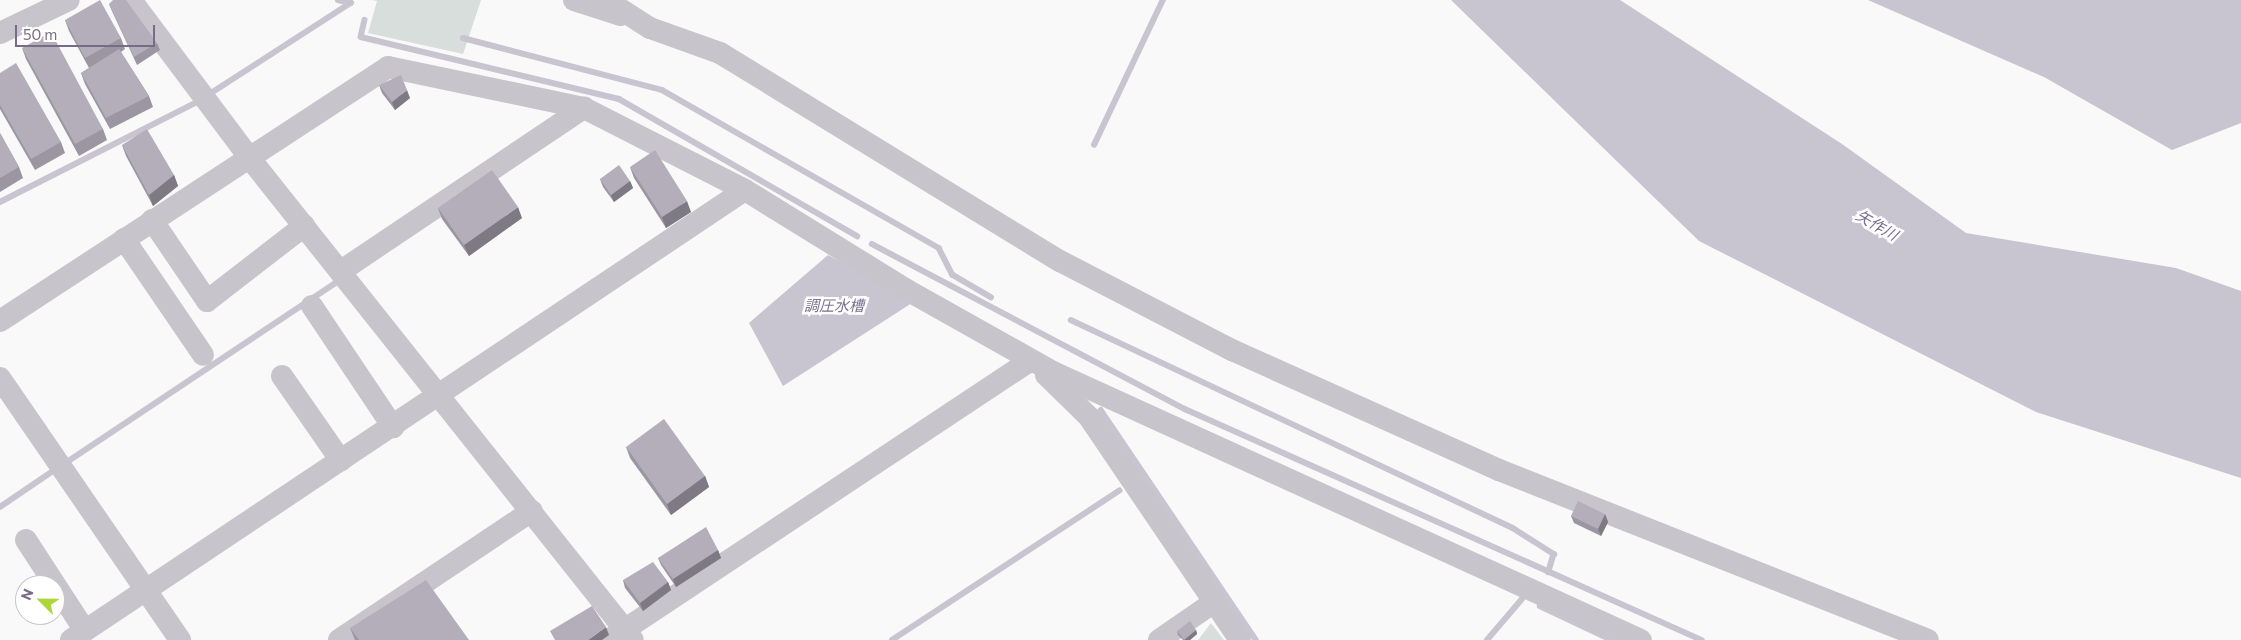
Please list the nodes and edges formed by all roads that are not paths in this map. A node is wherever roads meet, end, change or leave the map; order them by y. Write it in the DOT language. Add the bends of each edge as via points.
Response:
graph roads {
  1 [pos="69,0"];
  2 [pos="131,0"];
  3 [pos="574,0"];
  4 [pos="606,0"];
  5 [pos="30,8"];
  6 [pos="638,21"];
  7 [pos="0,33"];
  8 [pos="584,108"];
  9 [pos="248,156"];
  10 [pos="745,190"];
  11 [pos="152,220"];
  12 [pos="304,226"];
  13 [pos="124,239"];
  14 [pos="341,271"];
  15 [pos="312,306"];
  16 [pos="0,321"];
  17 [pos="203,355"];
  18 [pos="1031,360"];
  19 [pos="282,376"];
  20 [pos="0,378"];
  21 [pos="442,395"];
  22 [pos="393,427"];
  23 [pos="341,461"];
  24 [pos="532,511"];
  25 [pos="26,540"];
  26 [pos="146,590"];
  27 [pos="1214,602"];
  28 [pos="78,635"];
  29 [pos="622,636"];
  30 [pos="180,640"];
  31 [pos="339,640"];
  32 [pos="1159,640"];
  33 [pos="1240,640"];
  34 [pos="1641,640"];
  35 [pos="1928,640"];
  1 -- 5 [label="street"];
  2 -- 9 [label="street"];
  3 -- 6 [label="street"];
  4 -- 6 [label="street"];
  5 -- 7 [label="street"];
  6 -- 35 [label="street" via="720,53 1060,260 1232,350 1498,470"];
  8 -- 9 [label="street" via="388,67"];
  8 -- 10 [label="street"];
  8 -- 14 [label="street"];
  9 -- 11 [label="street"];
  9 -- 12 [label="street"];
  10 -- 18 [label="street"];
  10 -- 21 [label="street"];
  11 -- 12 [label="street" via="207,301"];
  11 -- 13 [label="street"];
  12 -- 14 [label="street"];
  13 -- 16 [label="street"];
  13 -- 17 [label="street"];
  14 -- 21 [label="street"];
  15 -- 22 [label="street"];
  18 -- 27 [label="street" via="1089,417"];
  18 -- 29 [label="street"];
  18 -- 34 [label="street"];
  19 -- 23 [label="street"];
  20 -- 26 [label="street"];
  21 -- 22 [label="street"];
  21 -- 24 [label="street"];
  22 -- 23 [label="street"];
  23 -- 26 [label="street"];
  24 -- 29 [label="street"];
  24 -- 31 [label="street"];
  25 -- 28 [label="street"];
  26 -- 28 [label="street"];
  26 -- 30 [label="street"];
  27 -- 32 [label="street"];
  27 -- 33 [label="street"];
}
